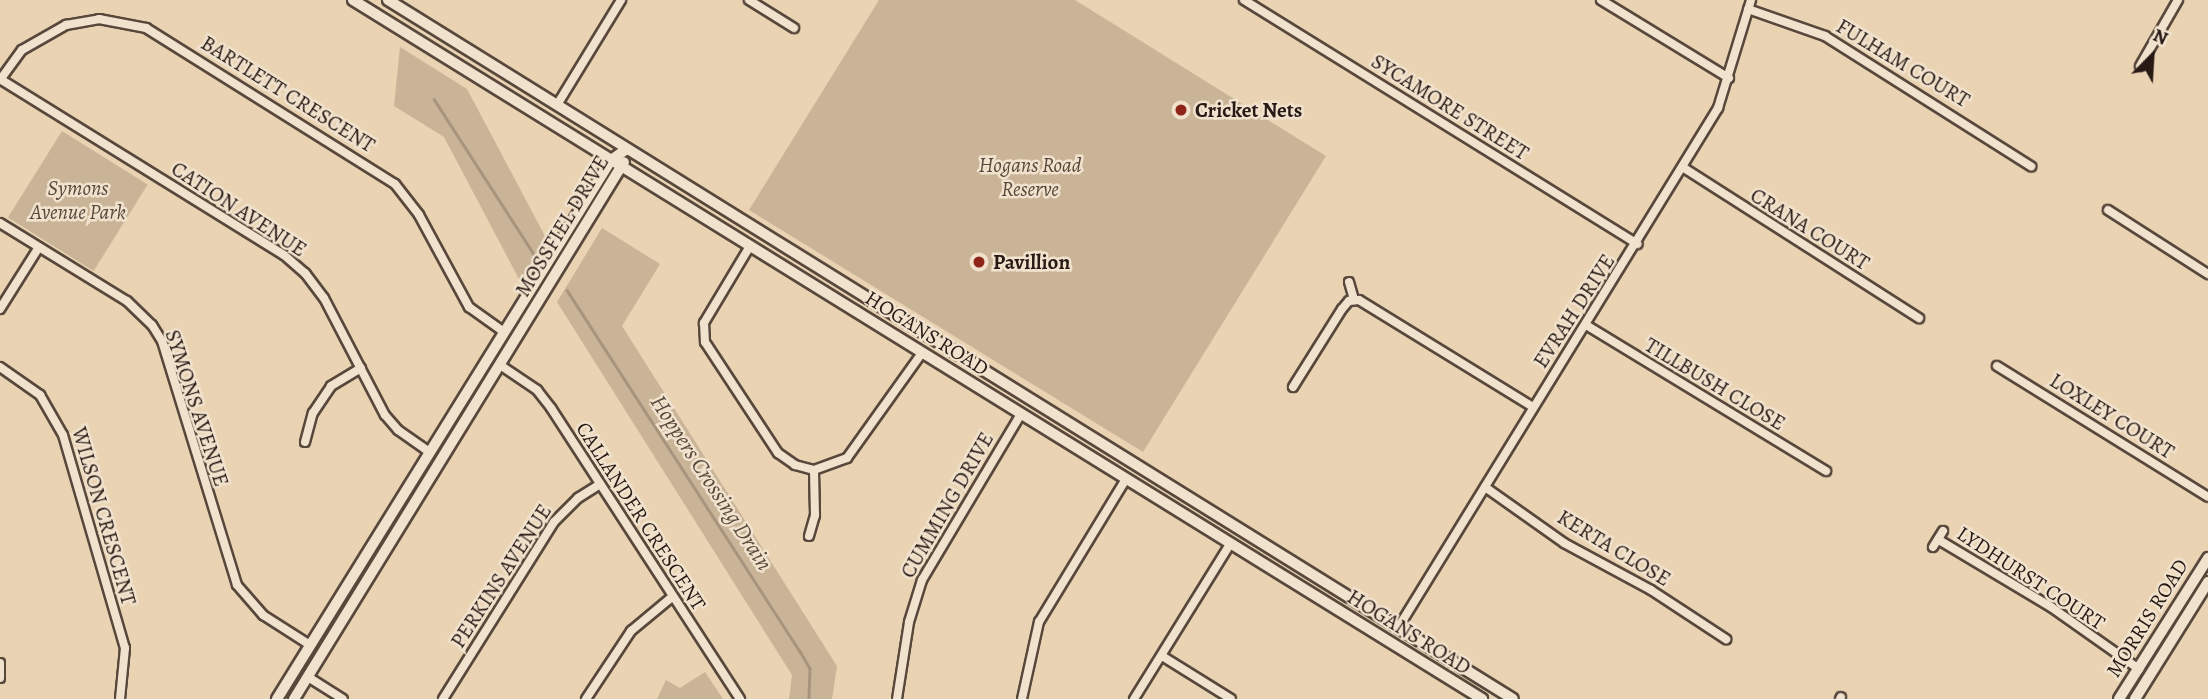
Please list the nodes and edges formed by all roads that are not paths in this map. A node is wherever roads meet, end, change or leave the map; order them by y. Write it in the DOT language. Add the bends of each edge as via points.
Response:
graph roads {
  1 [pos="352,0"];
  2 [pos="621,0"];
  3 [pos="749,0"];
  4 [pos="1244,0"];
  5 [pos="1601,0"];
  6 [pos="2178,0"];
  7 [pos="393,1"];
  8 [pos="1749,5"];
  9 [pos="384,20"];
  10 [pos="794,28"];
  11 [pos="2140,66"];
  12 [pos="1729,78"];
  13 [pos="0,80"];
  14 [pos="557,105"];
  15 [pos="627,149"];
  16 [pos="611,160"];
  17 [pos="2031,166"];
  18 [pos="623,168"];
  19 [pos="1684,168"];
  20 [pos="2108,210"];
  21 [pos="0,223"];
  22 [pos="1638,244"];
  23 [pos="750,246"];
  24 [pos="39,247"];
  25 [pos="2208,274"];
  26 [pos="1349,282"];
  27 [pos="1354,300"];
  28 [pos="0,309"];
  29 [pos="1919,318"];
  30 [pos="1586,325"];
  31 [pos="504,332"];
  32 [pos="516,340"];
  33 [pos="922,353"];
  34 [pos="489,357"];
  35 [pos="500,365"];
  36 [pos="1997,366"];
  37 [pos="0,367"];
  38 [pos="361,368"];
  39 [pos="1293,387"];
  40 [pos="1031,400"];
  41 [pos="1533,407"];
  42 [pos="1021,414"];
  43 [pos="305,442"];
  44 [pos="1105,443"];
  45 [pos="430,452"];
  46 [pos="442,459"];
  47 [pos="1101,463"];
  48 [pos="814,470"];
  49 [pos="1826,471"];
  50 [pos="1126,479"];
  51 [pos="600,484"];
  52 [pos="1485,487"];
  53 [pos="2208,497"];
  54 [pos="1943,531"];
  55 [pos="809,536"];
  56 [pos="1230,544"];
  57 [pos="2208,558"];
  58 [pos="2208,582"];
  59 [pos="672,597"];
  60 [pos="1398,628"];
  61 [pos="1726,639"];
  62 [pos="1390,642"];
  63 [pos="310,645"];
  64 [pos="322,653"];
  65 [pos="1162,656"];
  66 [pos="0,663"];
  67 [pos="2138,668"];
  68 [pos="296,669"];
  69 [pos="308,677"];
  70 [pos="0,678"];
  71 [pos="120,699"];
  72 [pos="277,699"];
  73 [pos="294,699"];
  74 [pos="343,699"];
  75 [pos="443,699"];
  76 [pos="586,699"];
  77 [pos="740,699"];
  78 [pos="897,699"];
  79 [pos="1022,699"];
  80 [pos="1134,699"];
  81 [pos="1231,699"];
  82 [pos="1482,699"];
  83 [pos="1513,699"];
  84 [pos="2119,699"];
  85 [pos="2135,699"];
  1 -- 9 [label="street, HOGANS ROAD"];
  2 -- 14 [label="street"];
  3 -- 10 [label="street"];
  4 -- 22 [label="street, SYCAMORE STREET"];
  5 -- 12 [label="street"];
  6 -- 11 [label="street"];
  7 -- 9 [label="street"];
  7 -- 14 [label="street, HOGANS ROAD"];
  8 -- 12 [label="street, EVRAH DRIVE"];
  8 -- 17 [label="street, FULHAM COURT" via="1825,36"];
  9 -- 16 [label="street, HOGANS ROAD"];
  12 -- 19 [label="street, EVRAH DRIVE" via="1718,108"];
  13 -- 31 [label="street, BARTLETT CRESCENT" via="22,50 66,25 99,19 146,28 395,184 419,215 469,307"];
  13 -- 38 [label="street, CATION AVENUE" via="284,255 324,298"];
  14 -- 15 [label="street, HOGANS ROAD"];
  15 -- 16 [label="street, MOSSFIEL DRIVE"];
  15 -- 18 [label="street, MOSSFIEL DRIVE"];
  15 -- 40 [label="street, HOGANS ROAD"];
  16 -- 18 [label="street, HOGANS ROAD"];
  16 -- 31 [label="street, MOSSFIEL DRIVE"];
  18 -- 23 [label="street, HOGANS ROAD"];
  18 -- 32 [label="street, MOSSFIEL DRIVE"];
  19 -- 22 [label="street, EVRAH DRIVE"];
  19 -- 29 [label="street, CRANA COURT"];
  20 -- 25 [label="street"];
  21 -- 24 [label="street, SYMONS AVENUE"];
  22 -- 30 [label="street, EVRAH DRIVE"];
  23 -- 33 [label="street, HOGANS ROAD"];
  23 -- 48 [label="street" via="705,323 705,342 778,453 794,465"];
  24 -- 28 [label="street"];
  24 -- 63 [label="street, SYMONS AVENUE" via="127,301 152,325 162,341 237,585 263,615"];
  26 -- 27 [label="street"];
  27 -- 39 [label="street" via="1342,309"];
  27 -- 41 [label="street" via="1375,307"];
  30 -- 41 [label="street, EVRAH DRIVE"];
  30 -- 49 [label="street, TILLBUSH CLOSE"];
  31 -- 32 [label="street"];
  31 -- 34 [label="street, MOSSFIEL DRIVE"];
  32 -- 35 [label="street, MOSSFIEL DRIVE"];
  33 -- 42 [label="street, HOGANS ROAD"];
  33 -- 48 [label="street" via="847,458"];
  34 -- 35 [label="street"];
  34 -- 45 [label="street, MOSSFIEL DRIVE"];
  35 -- 46 [label="street, MOSSFIEL DRIVE"];
  35 -- 51 [label="street, CALLANDER CRESCENT" via="537,390"];
  36 -- 53 [label="street, LOXLEY COURT"];
  37 -- 71 [label="street, WILSON CRESCENT" via="40,395 63,435 125,648"];
  38 -- 43 [label="street" via="331,386 313,413"];
  38 -- 45 [label="street, CATION AVENUE" via="398,430"];
  40 -- 42 [label="street"];
  40 -- 44 [label="street, HOGANS ROAD"];
  41 -- 52 [label="street, EVRAH DRIVE"];
  42 -- 47 [label="street, HOGANS ROAD"];
  42 -- 78 [label="street, CUMMING DRIVE" via="922,580 909,622"];
  44 -- 47 [label="street"];
  44 -- 60 [label="street, HOGANS ROAD"];
  45 -- 46 [label="street"];
  45 -- 63 [label="street, MOSSFIEL DRIVE"];
  46 -- 64 [label="street, MOSSFIEL DRIVE"];
  47 -- 50 [label="street, HOGANS ROAD"];
  48 -- 55 [label="street" via="815,515"];
  50 -- 56 [label="street, HOGANS ROAD"];
  50 -- 79 [label="street" via="1039,622"];
  51 -- 59 [label="street, CALLANDER CRESCENT"];
  51 -- 75 [label="street, PERKINS AVENUE" via="554,522"];
  52 -- 60 [label="street, EVRAH DRIVE"];
  52 -- 61 [label="street, KERTA CLOSE" via="1564,543 1651,590"];
  54 -- 67 [label="street, LYDHURST COURT" via="1936,543 2052,607"];
  56 -- 62 [label="street, HOGANS ROAD"];
  56 -- 65 [label="street"];
  57 -- 67 [label="street, MORRIS ROAD"];
  58 -- 85 [label="street, MORRIS ROAD"];
  59 -- 76 [label="street" via="625,638"];
  59 -- 77 [label="street, CALLANDER CRESCENT"];
  60 -- 62 [label="street"];
  60 -- 83 [label="street, HOGANS ROAD"];
  62 -- 82 [label="street, HOGANS ROAD"];
  63 -- 64 [label="street"];
  63 -- 68 [label="street, MOSSFIEL DRIVE"];
  64 -- 69 [label="street, MOSSFIEL DRIVE"];
  65 -- 80 [label="street"];
  65 -- 81 [label="street"];
  66 -- 70 [label="street"];
  67 -- 84 [label="street, MORRIS ROAD"];
  68 -- 69 [label="street"];
  68 -- 72 [label="street, MOSSFIEL DRIVE"];
  69 -- 73 [label="street, MOSSFIEL DRIVE"];
  69 -- 74 [label="street"];
}
